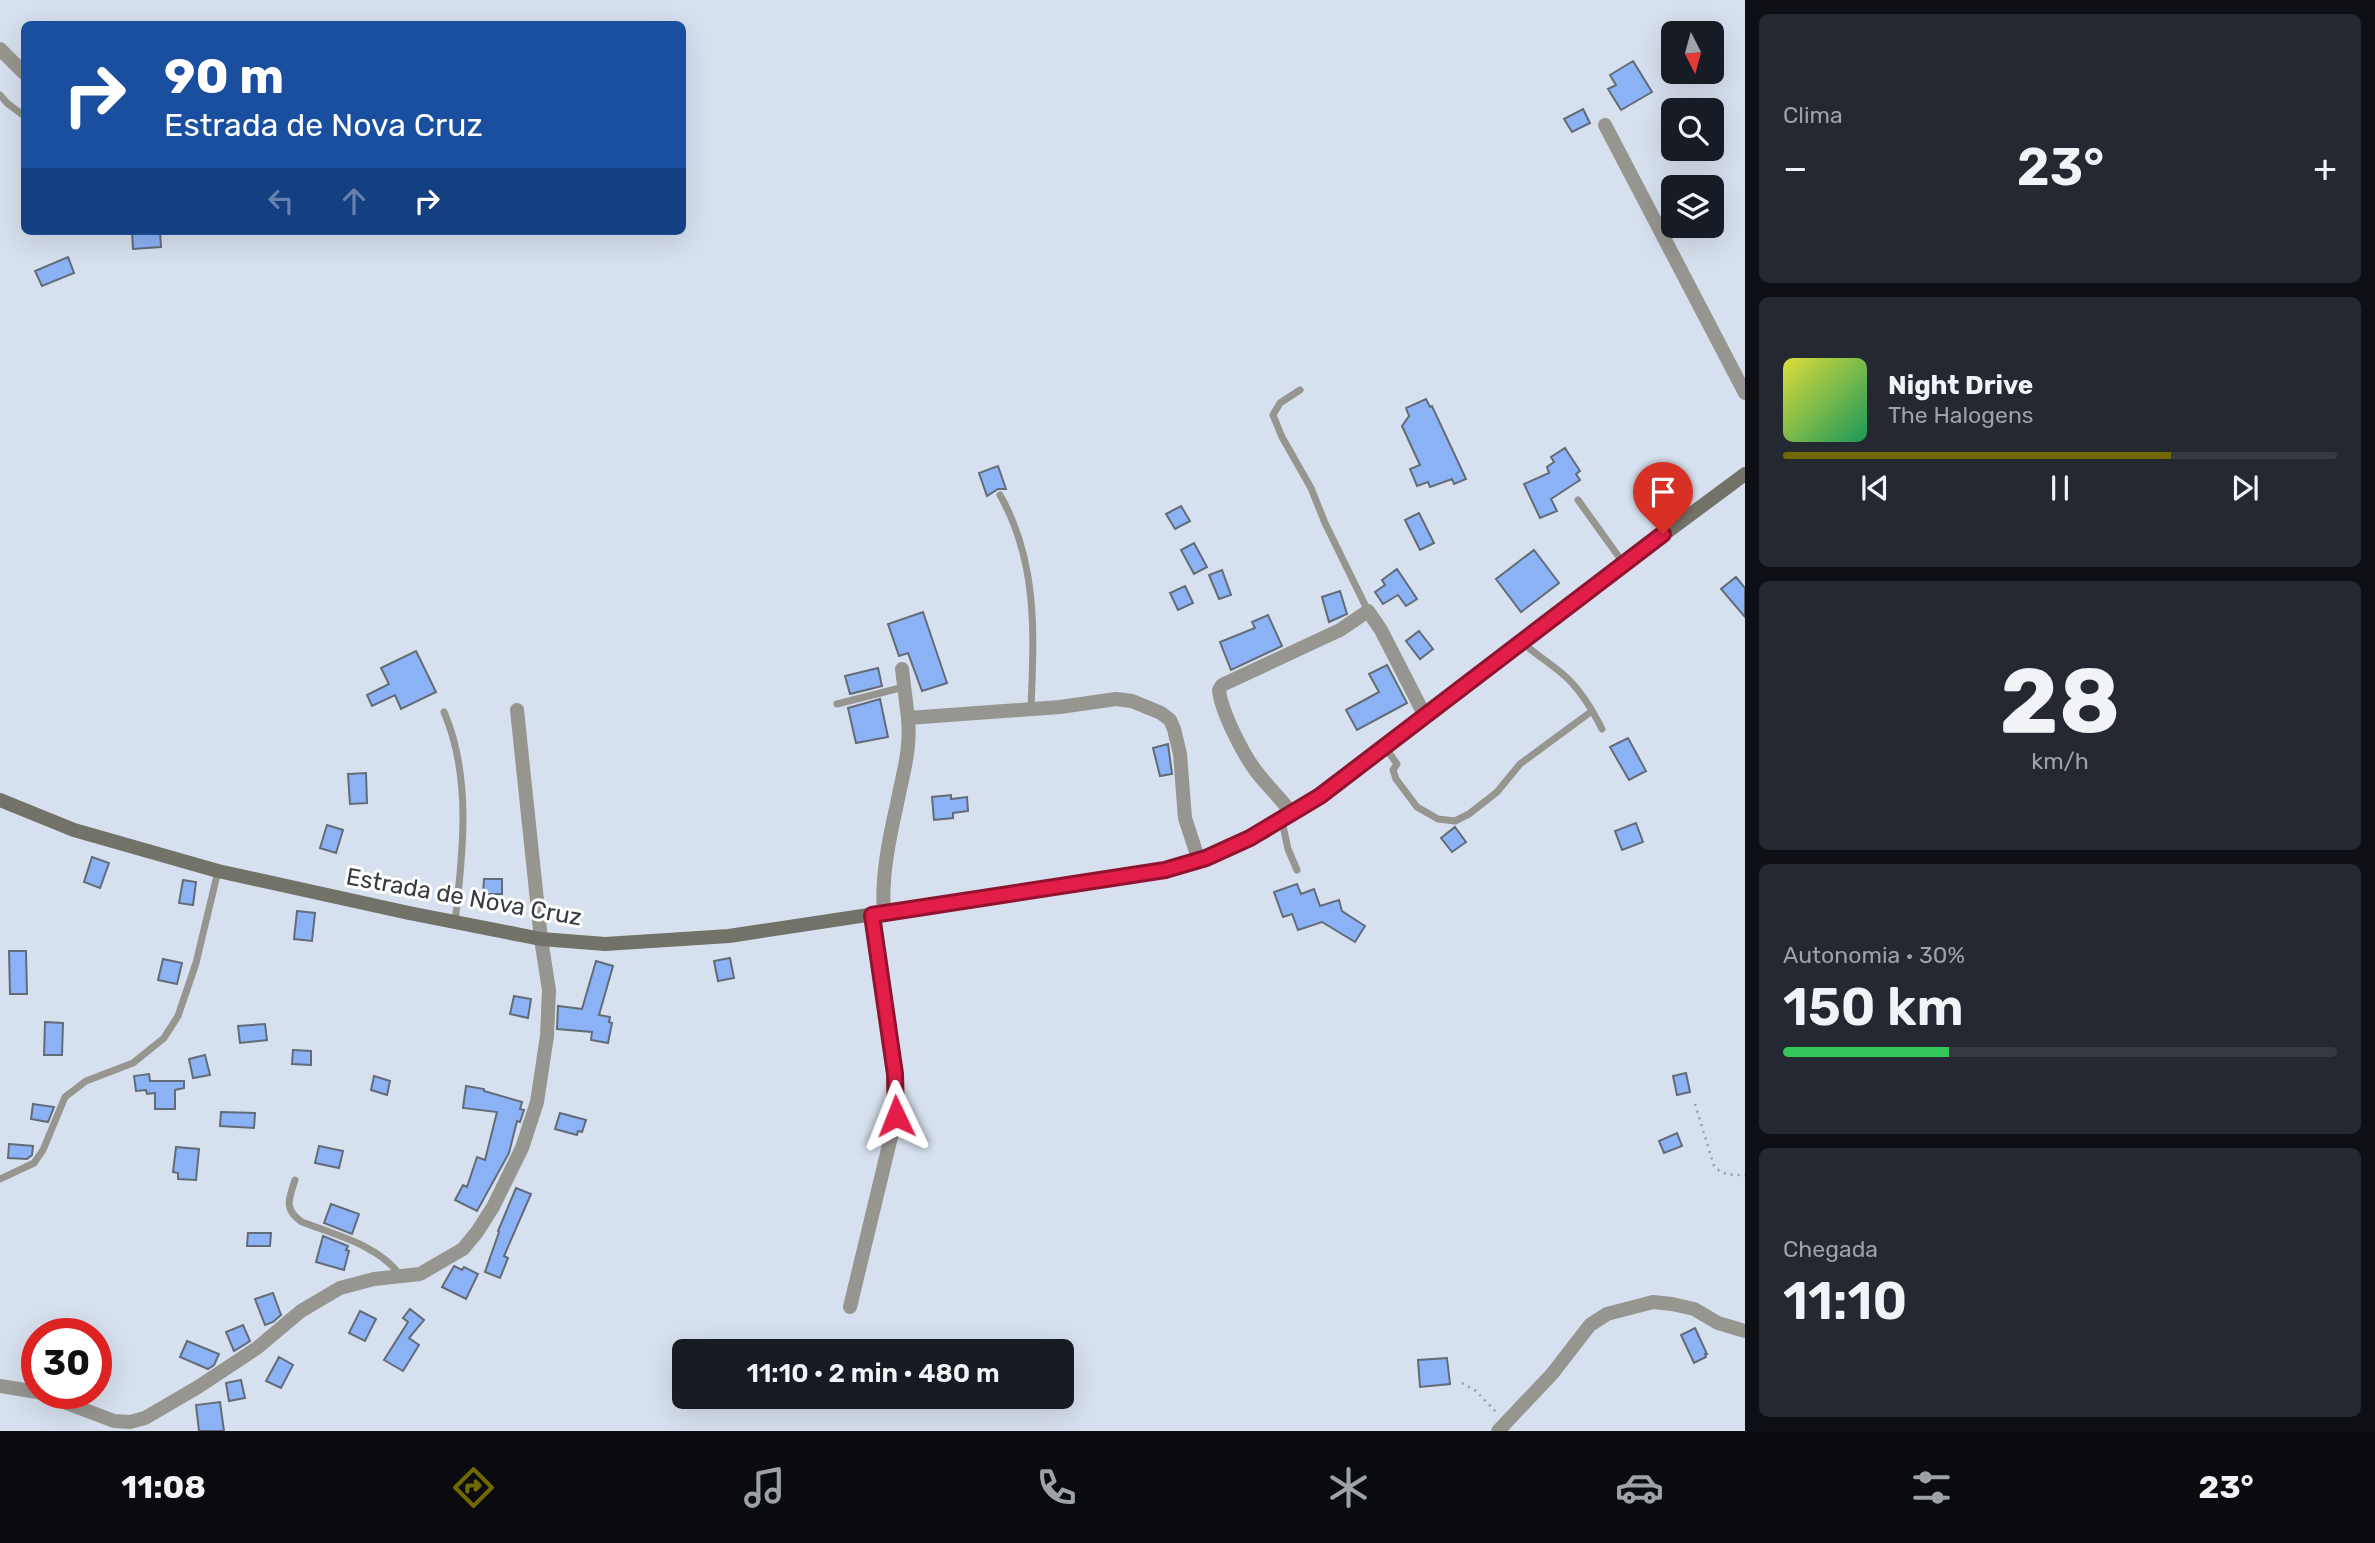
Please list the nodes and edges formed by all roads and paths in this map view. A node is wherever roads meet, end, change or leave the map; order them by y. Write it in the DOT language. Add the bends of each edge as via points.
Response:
graph roads {
  1 [pos="0,50"];
  2 [pos="21,70"];
  3 [pos="0,94"];
  4 [pos="21,114"];
  5 [pos="1605,125"];
  6 [pos="1300,390"];
  7 [pos="1745,393"];
  8 [pos="1745,474"];
  9 [pos="1000,495"];
  10 [pos="1578,500"];
  11 [pos="1624,564"];
  12 [pos="1368,611"];
  13 [pos="1521,641"];
  14 [pos="902,669"];
  15 [pos="904,687"];
  16 [pos="837,704"];
  17 [pos="1031,708"];
  18 [pos="517,710"];
  19 [pos="1592,711"];
  20 [pos="444,712"];
  21 [pos="1425,716"];
  22 [pos="908,718"];
  23 [pos="1602,729"];
  24 [pos="1385,747"];
  25 [pos="0,800"];
  26 [pos="1287,817"];
  27 [pos="1199,861"];
  28 [pos="1297,870"];
  29 [pos="218,871"];
  30 [pos="878,914"];
  31 [pos="456,922"];
  32 [pos="541,939"];
  33 [pos="1695,1104"];
  34 [pos="1745,1175"];
  35 [pos="0,1180"];
  36 [pos="295,1180"];
  37 [pos="401,1276"];
  38 [pos="850,1307"];
  39 [pos="1745,1331"];
  40 [pos="1462,1383"];
  41 [pos="0,1386"];
  42 [pos="21,1390"];
  43 [pos="81,1409"];
  44 [pos="125,1427"];
  45 [pos="1501,1427"];
  1 -- 2 [label="street"];
  3 -- 4 [label="lane"];
  5 -- 7 [label="street"];
  6 -- 12 [label="lane" via="1280,403 1273,415"];
  8 -- 11 [label="main road, Estrada de Nova Cruz"];
  9 -- 17 [label="lane" via="1013,520 1029,574"];
  10 -- 11 [label="lane"];
  11 -- 13 [label="main road, Estrada de Nova Cruz"];
  12 -- 21 [label="street"];
  12 -- 26 [label="street" via="1340,630 1219,690 1246,756 1282,799"];
  13 -- 19 [label="lane" via="1568,679"];
  13 -- 21 [label="main road, Estrada de Nova Cruz"];
  14 -- 15 [label="street"];
  15 -- 16 [label="lane"];
  15 -- 22 [label="street"];
  17 -- 22 [label="street"];
  17 -- 27 [label="street" via="1116,699 1147,706 1170,720 1180,754 1185,818"];
  18 -- 32 [label="street"];
  19 -- 23 [label="lane"];
  19 -- 24 [label="lane" via="1520,764 1497,792 1455,821 1438,820 1410,799 1396,779 1396,761"];
  20 -- 31 [label="lane" via="456,745 462,790"];
  21 -- 24 [label="main road, Estrada de Nova Cruz"];
  22 -- 30 [label="street" via="909,749"];
  24 -- 26 [label="main road, Estrada de Nova Cruz"];
  25 -- 29 [label="main road, Estrada de Nova Cruz" via="74,830"];
  26 -- 27 [label="main road, Estrada de Nova Cruz"];
  26 -- 28 [label="lane" via="1288,849"];
  27 -- 30 [label="main road, Estrada de Nova Cruz"];
  29 -- 31 [label="main road, Estrada de Nova Cruz"];
  29 -- 35 [label="lane" via="196,963 178,1016 164,1038 134,1063 86,1081 65,1097 34,1163"];
  30 -- 32 [label="main road, Estrada de Nova Cruz" via="674,941 605,944"];
  30 -- 38 [label="street" via="896,1116"];
  31 -- 32 [label="main road, Estrada de Nova Cruz"];
  32 -- 37 [label="street" via="549,990 547,1036 537,1102 522,1148 493,1207 463,1249 420,1274"];
  33 -- 34 [label="path" via="1714,1166 1720,1172"];
  36 -- 37 [label="lane" via="288,1209 292,1216 375,1251"];
  37 -- 44 [label="street" via="340,1287 198,1387"];
  39 -- 45 [label="street" via="1672,1304 1653,1302 1607,1314 1590,1325 1552,1374"];
  40 -- 45 [label="path" via="1485,1399"];
  41 -- 42 [label="street"];
  43 -- 44 [label="street"];
}
